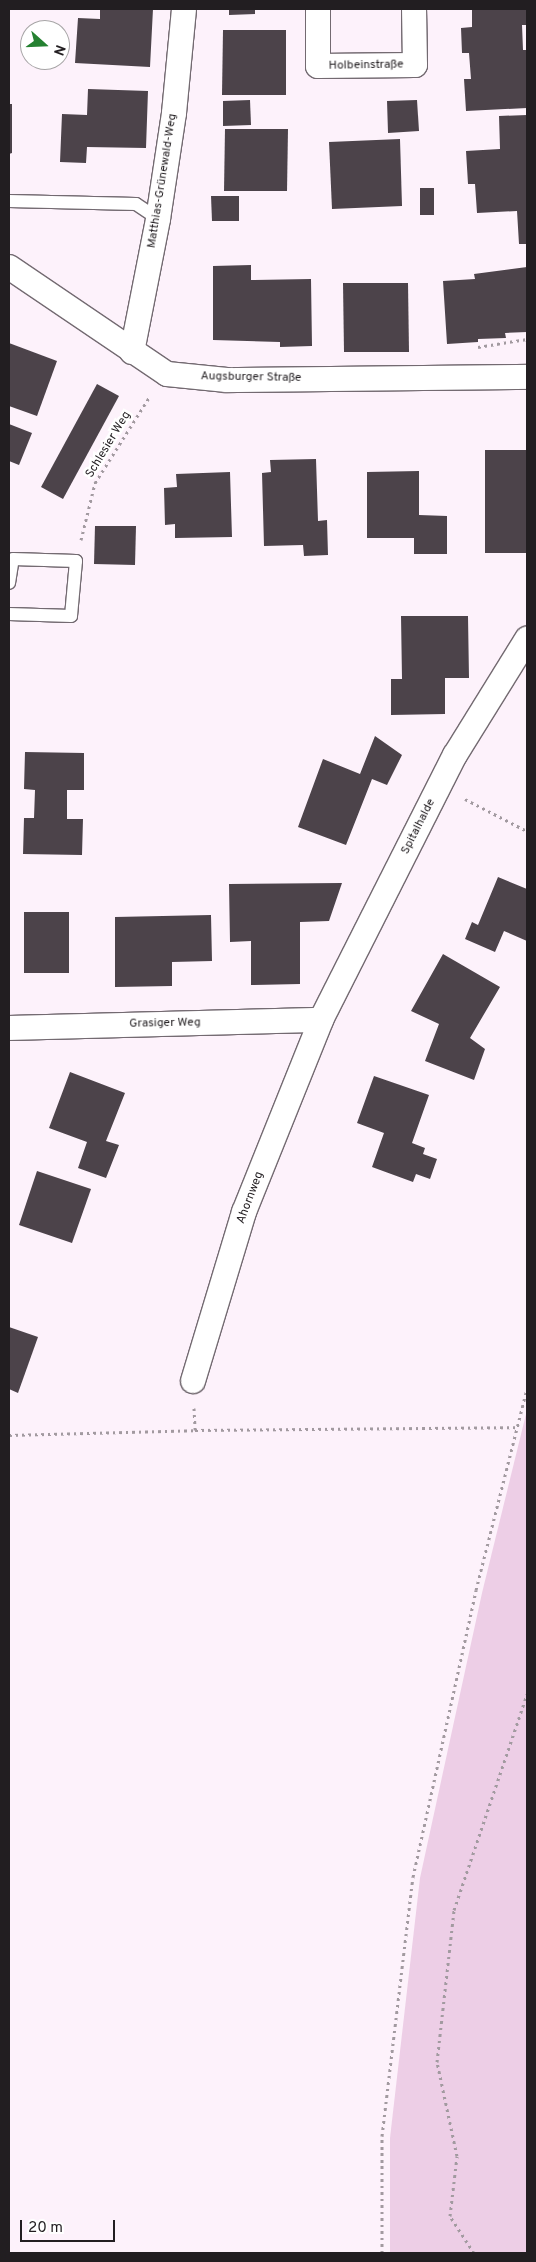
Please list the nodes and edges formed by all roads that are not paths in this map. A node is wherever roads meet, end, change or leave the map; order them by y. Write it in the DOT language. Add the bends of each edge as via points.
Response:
graph roads {
  1 [pos="184,9"];
  2 [pos="318,9"];
  3 [pos="414,9"];
  4 [pos="9,201"];
  5 [pos="158,218"];
  6 [pos="9,267"];
  7 [pos="132,352"];
  8 [pos="527,376"];
  9 [pos="9,583"];
  10 [pos="9,614"];
  11 [pos="527,639"];
  12 [pos="321,1020"];
  13 [pos="9,1028"];
  14 [pos="193,1381"];
  1 -- 5 [label="street, Matthias-Grünewald-Weg" via="174,112"];
  2 -- 3 [label="street, Holbeinstraße" via="318,66 415,65"];
  4 -- 5 [label="lane" via="136,204"];
  5 -- 7 [label="street, Matthias-Grünewald-Weg"];
  6 -- 7 [label="street, Augsburger Straße"];
  7 -- 8 [label="street, Augsburger Straße" via="167,374 227,380"];
  9 -- 10 [label="lane" via="13,559 76,562 71,616"];
  11 -- 12 [label="street, Spitalhalde" via="456,755"];
  12 -- 13 [label="street, Grasiger Weg"];
  12 -- 14 [label="street, Ahornweg" via="244,1212"];
}
